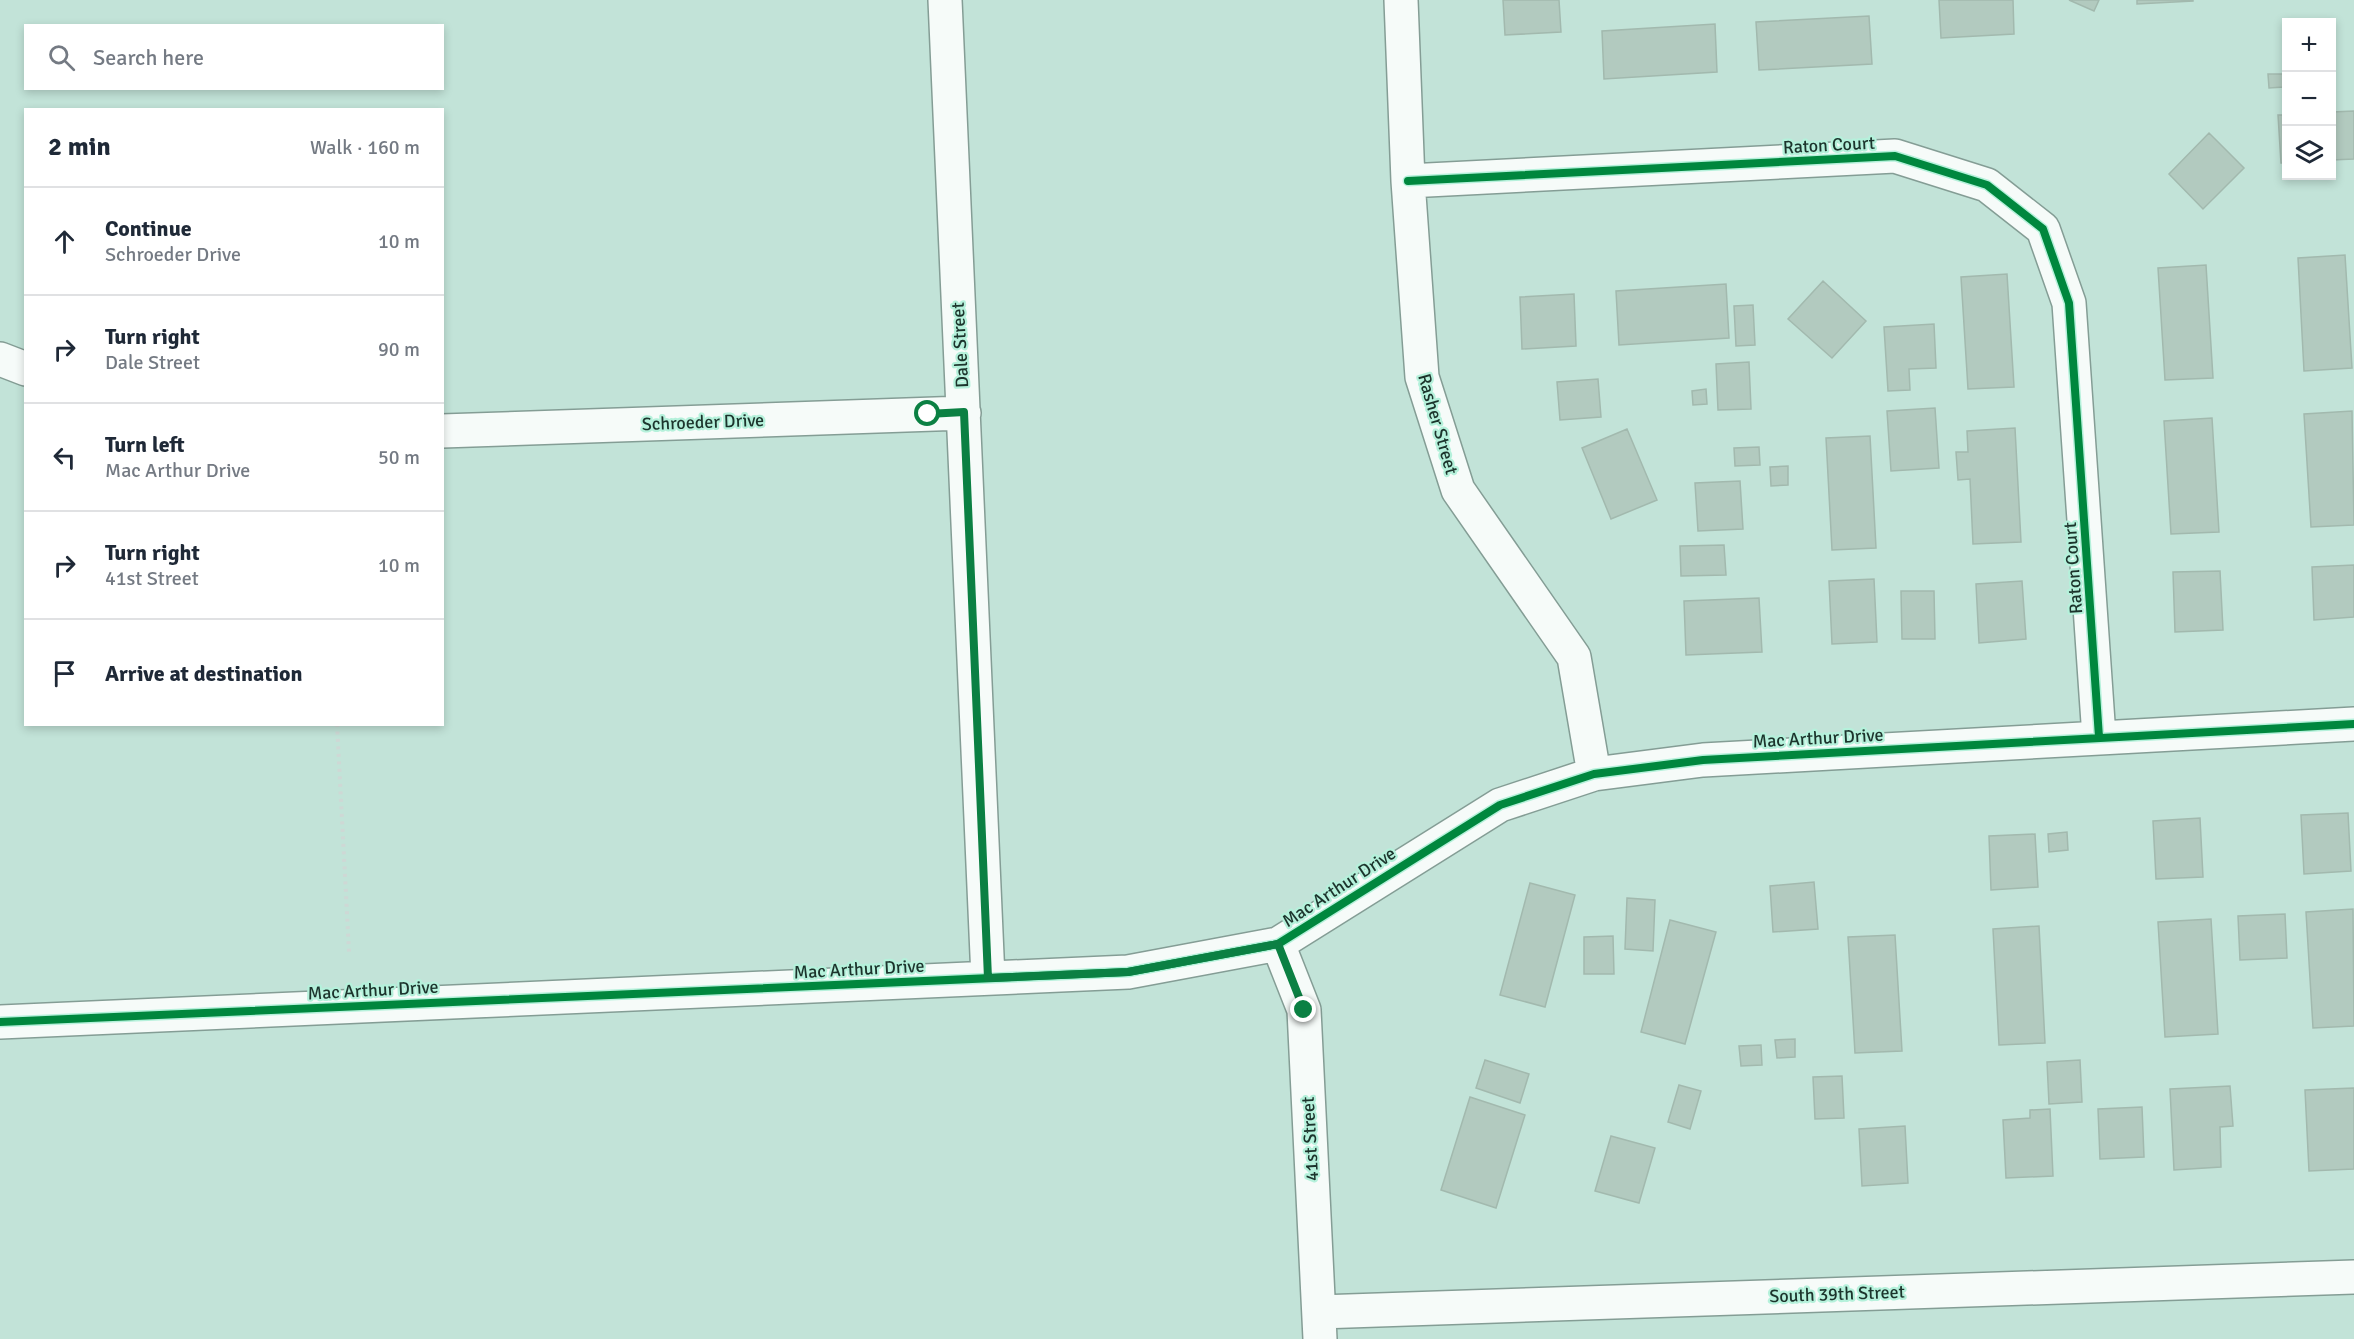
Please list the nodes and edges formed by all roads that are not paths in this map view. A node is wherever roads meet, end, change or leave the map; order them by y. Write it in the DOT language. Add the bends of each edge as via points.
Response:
graph roads {
  1 [pos="945,0"];
  2 [pos="1401,0"];
  3 [pos="1408,181"];
  4 [pos="0,359"];
  5 [pos="24,368"];
  6 [pos="964,412"];
  7 [pos="444,431"];
  8 [pos="2354,724"];
  9 [pos="2099,737"];
  10 [pos="1594,774"];
  11 [pos="1278,944"];
  12 [pos="988,978"];
  13 [pos="0,1022"];
  14 [pos="2354,1277"];
  15 [pos="1320,1325"];
  1 -- 6 [label="street, Dale Street"];
  2 -- 3 [label="street, Rasher Street"];
  3 -- 9 [label="street, Raton Court" via="1896,156 1987,185 2043,230 2070,303"];
  3 -- 10 [label="street, Rasher Street" via="1422,377 1458,490 1574,657"];
  4 -- 5 [label="street"];
  6 -- 7 [label="street, Schroeder Drive"];
  6 -- 12 [label="street, Dale Street"];
  8 -- 9 [label="street, Mac Arthur Drive"];
  9 -- 10 [label="street, Mac Arthur Drive" via="1703,760"];
  10 -- 11 [label="street, Mac Arthur Drive" via="1500,805"];
  11 -- 12 [label="street, Mac Arthur Drive" via="1128,972"];
  11 -- 15 [label="street, 41st Street" via="1304,1010"];
  12 -- 13 [label="street, Mac Arthur Drive"];
  14 -- 15 [label="street, South 39th Street"];
}
